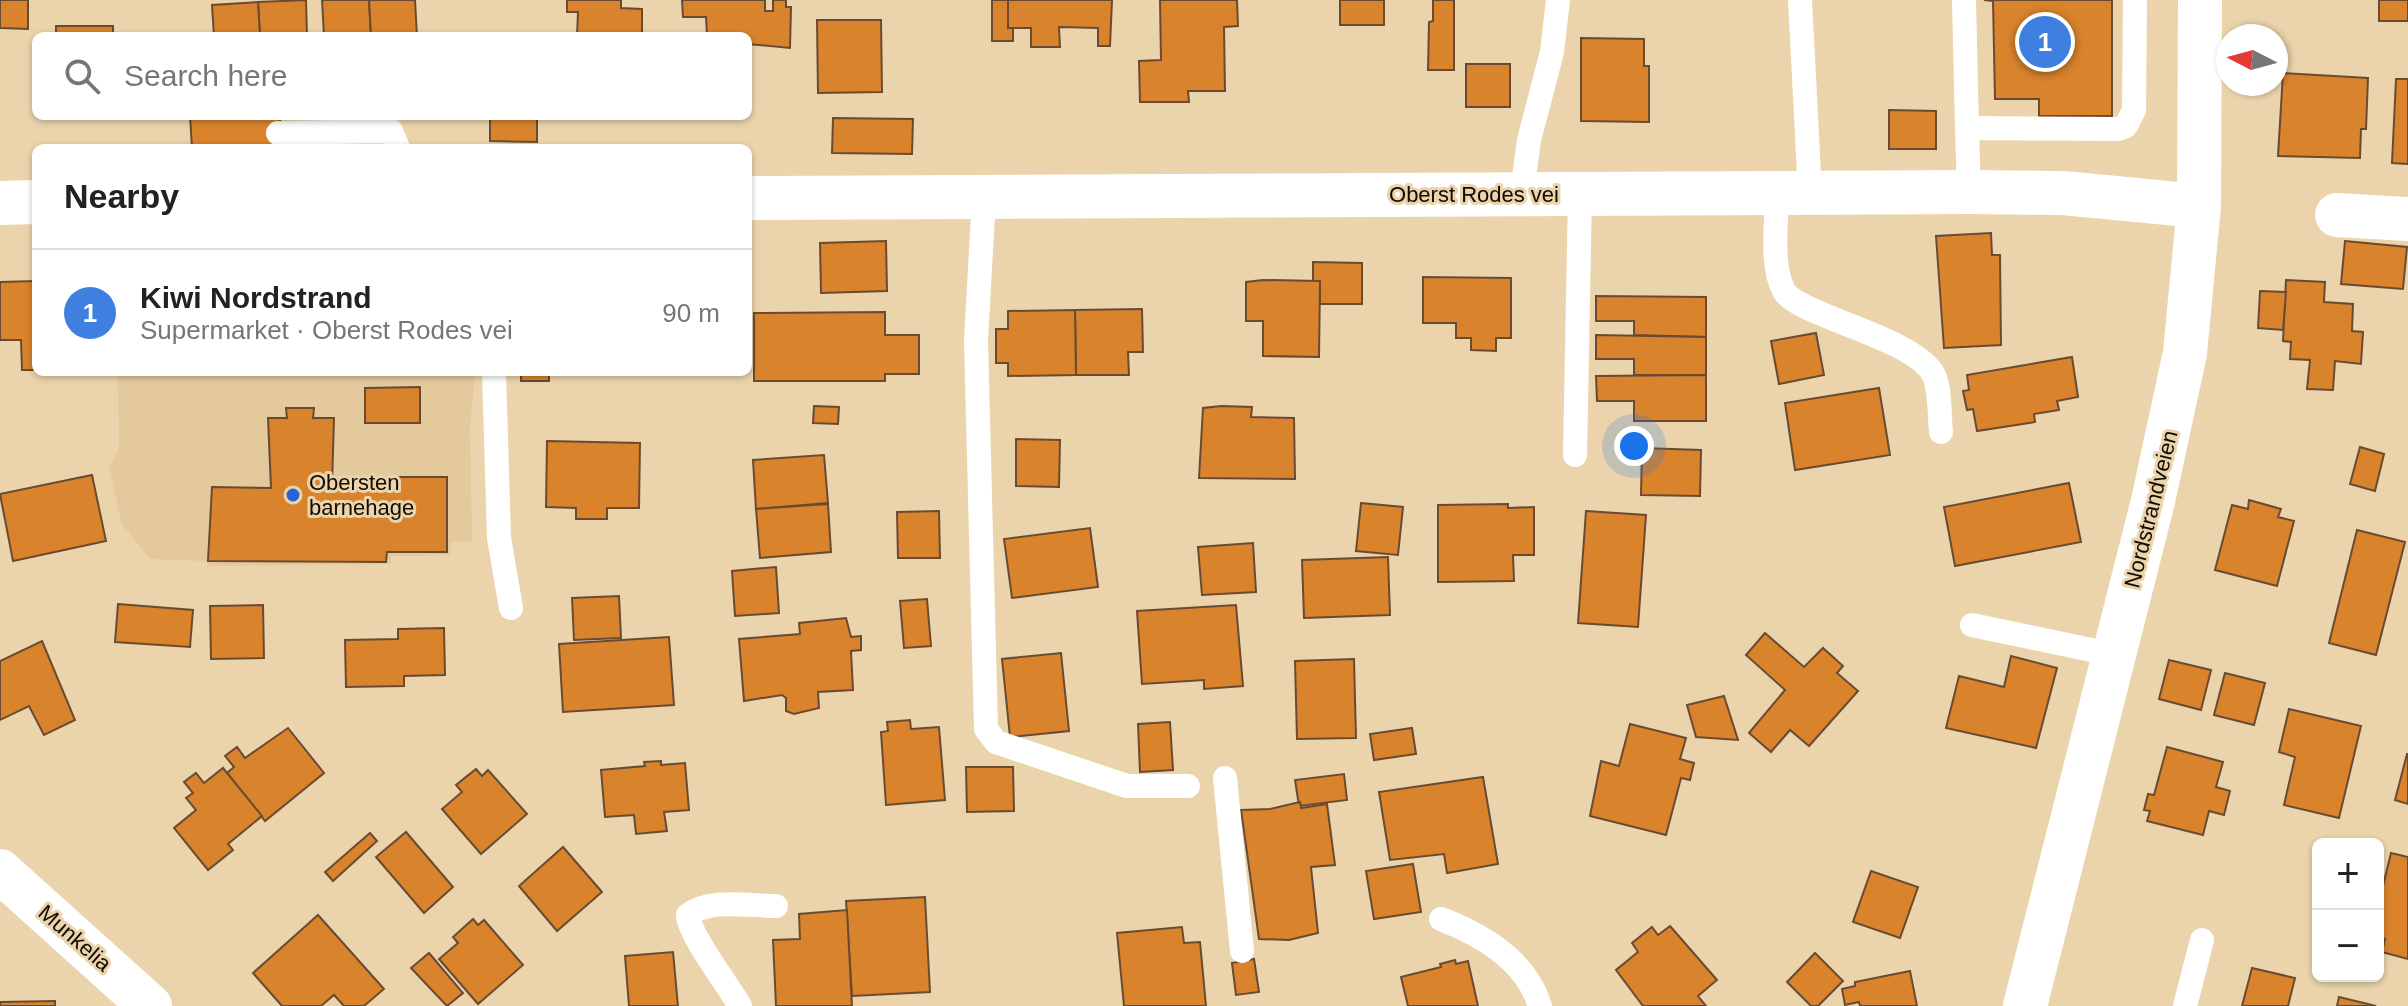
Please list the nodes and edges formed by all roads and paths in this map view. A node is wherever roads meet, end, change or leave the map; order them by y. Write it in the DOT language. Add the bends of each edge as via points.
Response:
graph roads {
  1 [pos="1558,0"];
  2 [pos="1800,0"];
  3 [pos="1964,0"];
  4 [pos="2135,0"];
  5 [pos="2200,0"];
  6 [pos="1967,128"];
  7 [pos="278,133"];
  8 [pos="396,144"];
  9 [pos="1969,192"];
  10 [pos="1522,193"];
  11 [pos="1793,193"];
  12 [pos="1580,194"];
  13 [pos="984,197"];
  14 [pos="752,198"];
  15 [pos="32,202"];
  16 [pos="0,203"];
  17 [pos="2199,206"];
  18 [pos="2337,215"];
  19 [pos="2408,219"];
  20 [pos="494,376"];
  21 [pos="1941,432"];
  22 [pos="1575,455"];
  23 [pos="511,608"];
  24 [pos="1972,625"];
  25 [pos="2115,655"];
  26 [pos="1225,778"];
  27 [pos="1188,786"];
  28 [pos="0,871"];
  29 [pos="776,906"];
  30 [pos="1441,919"];
  31 [pos="2202,940"];
  32 [pos="1242,951"];
  33 [pos="150,1006"];
  34 [pos="740,1006"];
  35 [pos="1540,1006"];
  36 [pos="2025,1006"];
  37 [pos="2185,1006"];
  1 -- 10 [label="lane"];
  2 -- 11 [label="lane"];
  3 -- 6 [label="lane"];
  4 -- 6 [label="lane" via="2134,110 2126,126"];
  5 -- 17 [label="street, Nordstrandveien"];
  6 -- 9 [label="lane"];
  7 -- 8 [label="lane" via="391,131"];
  9 -- 11 [label="street, Oberst Rodes vei"];
  9 -- 17 [label="street, Oberst Rodes vei" via="2063,193"];
  10 -- 12 [label="street, Oberst Rodes vei"];
  10 -- 13 [label="street, Oberst Rodes vei"];
  11 -- 12 [label="street, Oberst Rodes vei"];
  11 -- 21 [label="lane" via="1777,264 1782,288 1791,301 1846,321 1920,359 1934,374"];
  12 -- 22 [label="lane"];
  13 -- 14 [label="street, Oberst Rodes vei"];
  13 -- 27 [label="lane" via="976,341 986,729 996,742 1127,786"];
  15 -- 16 [label="street"];
  17 -- 25 [label="street, Nordstrandveien" via="2177,400"];
  18 -- 19 [label="street"];
  20 -- 23 [label="lane" via="499,538"];
  24 -- 25 [label="lane"];
  25 -- 36 [label="street, Nordstrandveien"];
  26 -- 32 [label="lane"];
  28 -- 33 [label="street, Munkelia"];
  29 -- 34 [label="lane" via="698,907 688,915 692,933"];
  30 -- 35 [label="lane" via="1473,932 1515,964"];
  31 -- 37 [label="lane"];
}
